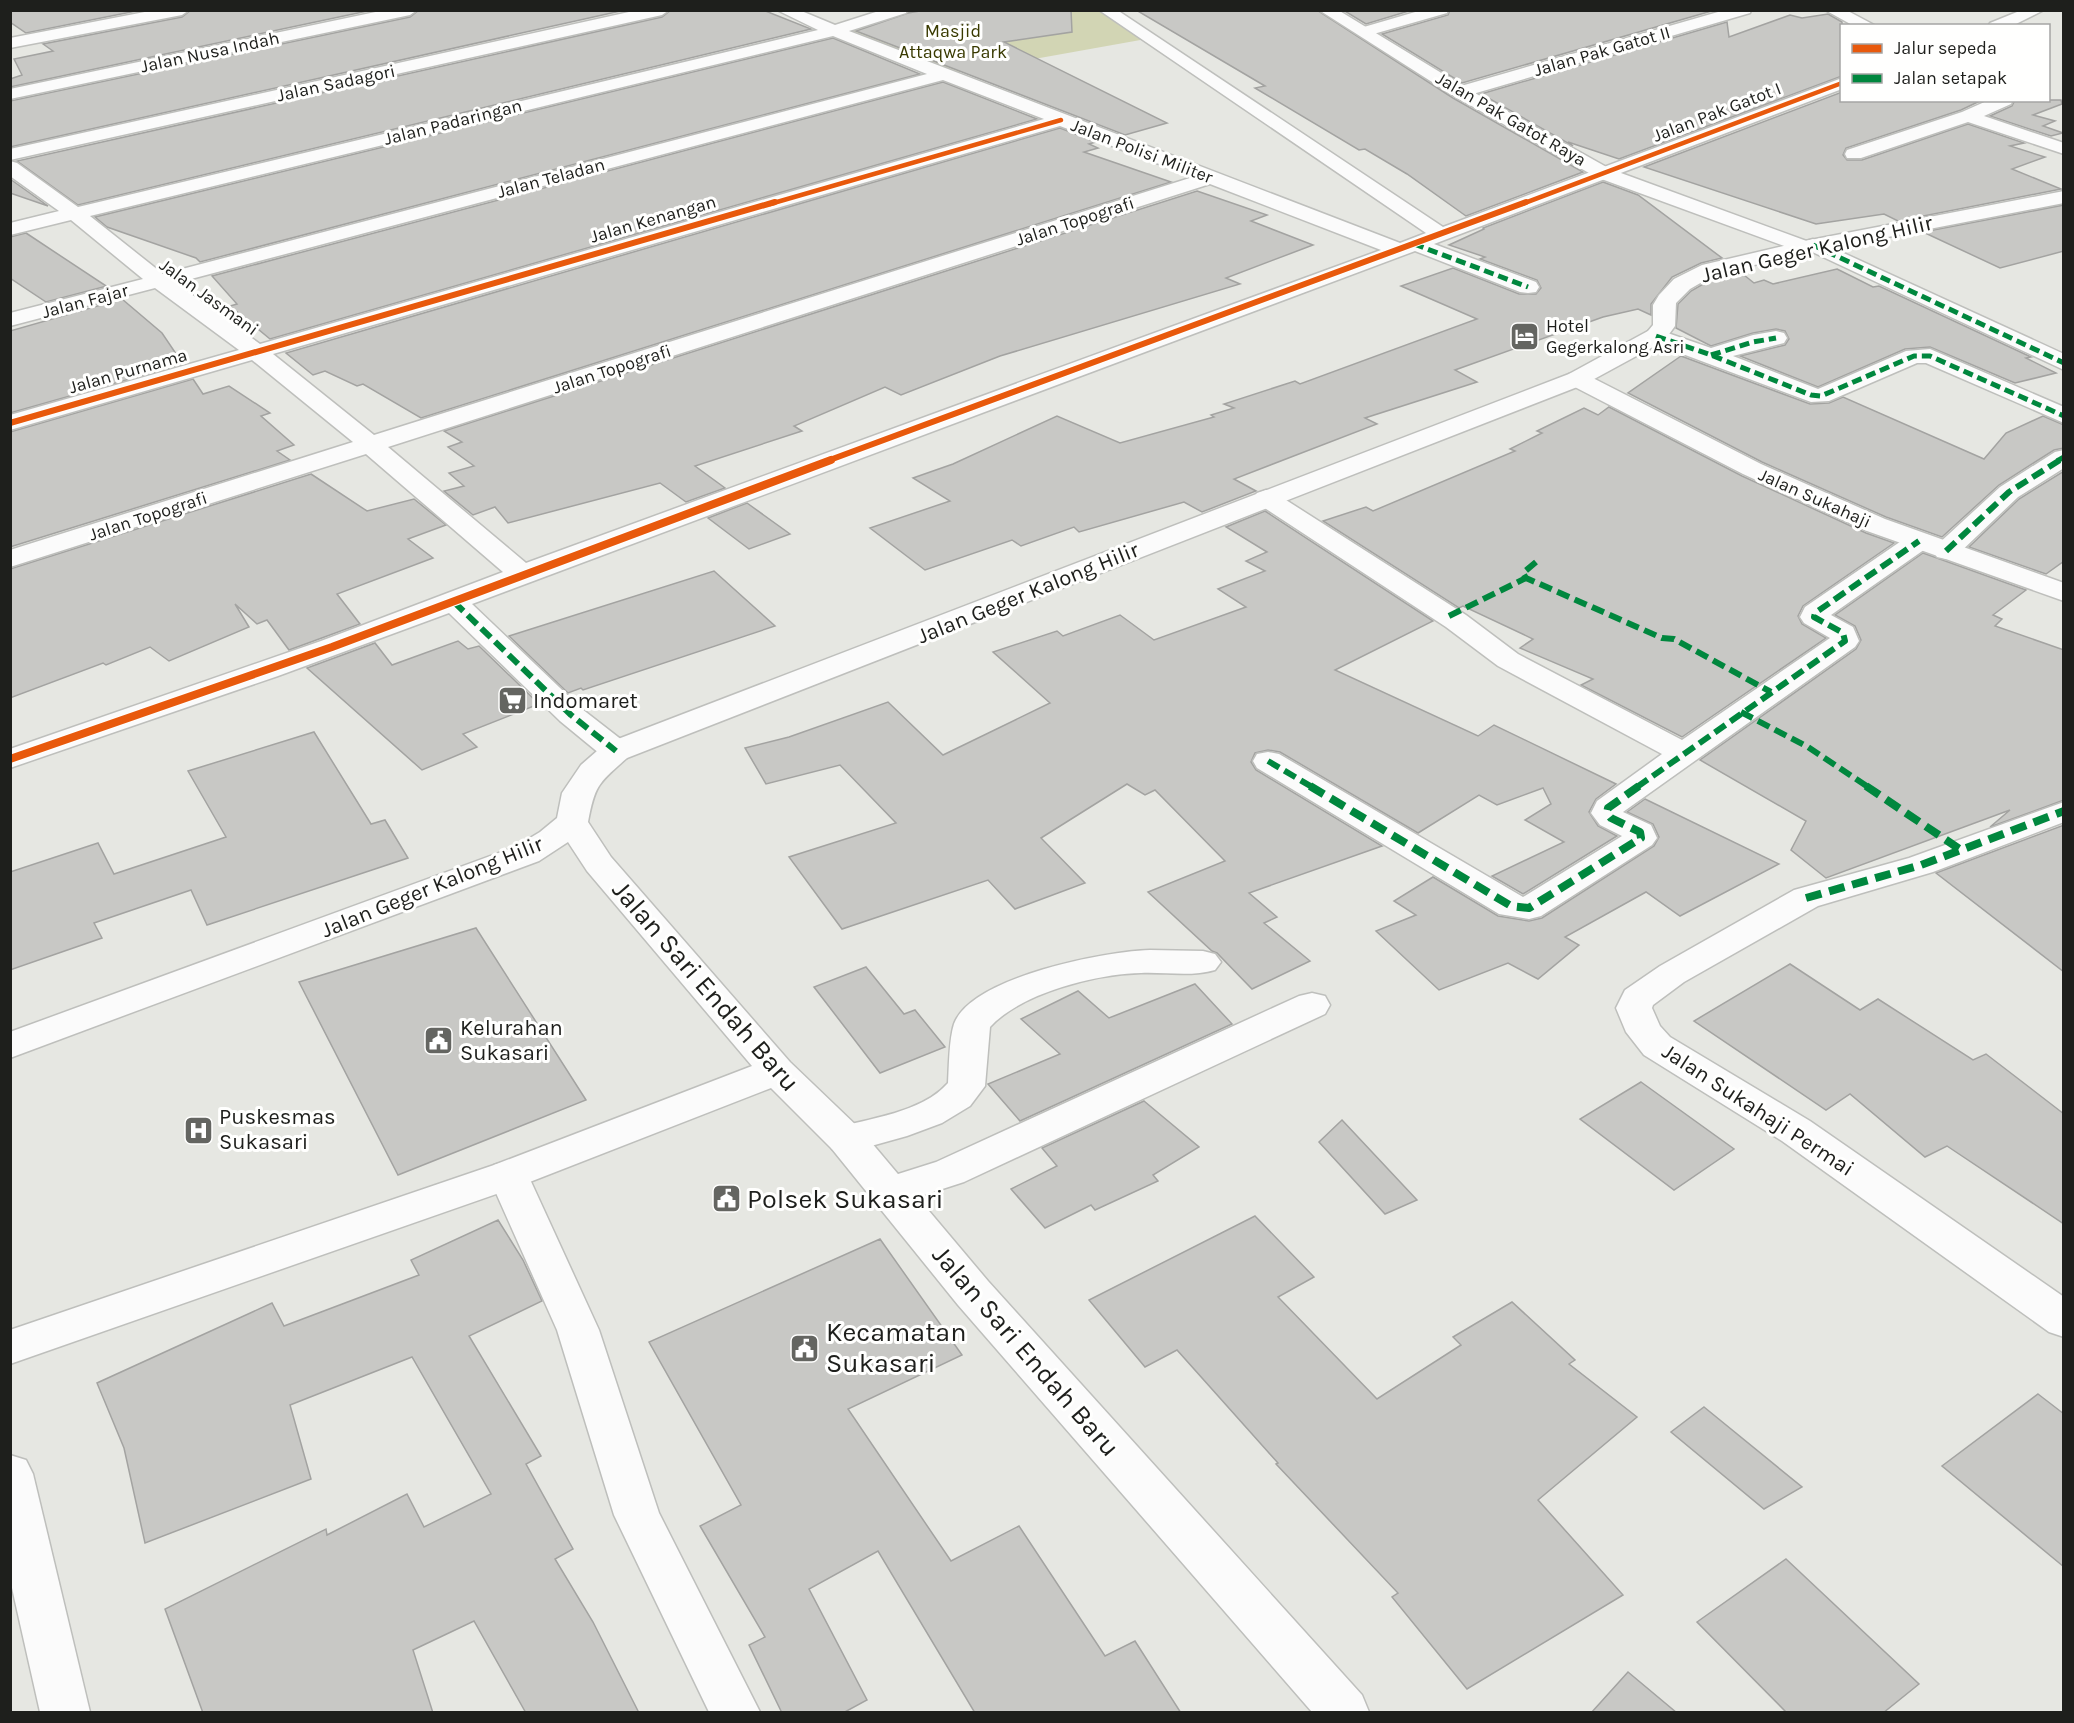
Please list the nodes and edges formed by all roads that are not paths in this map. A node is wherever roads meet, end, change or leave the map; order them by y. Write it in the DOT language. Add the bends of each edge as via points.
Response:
graph roads {
  1 [pos="182,10"];
  2 [pos="410,10"];
  3 [pos="662,10"];
  4 [pos="784,10"];
  5 [pos="900,10"];
  6 [pos="1106,10"];
  7 [pos="1326,10"];
  8 [pos="1441,10"];
  9 [pos="1744,10"];
  10 [pos="1832,10"];
  11 [pos="2037,10"];
  12 [pos="1864,24"];
  13 [pos="2001,24"];
  14 [pos="832,31"];
  15 [pos="1363,32"];
  16 [pos="10,44"];
  17 [pos="944,75"];
  18 [pos="1840,84"];
  19 [pos="1460,92"];
  20 [pos="10,94"];
  21 [pos="2000,102"];
  22 [pos="1968,116"];
  23 [pos="1061,120"];
  24 [pos="2064,149"];
  25 [pos="1854,154"];
  26 [pos="10,155"];
  27 [pos="10,167"];
  28 [pos="1604,173"];
  29 [pos="1212,177"];
  30 [pos="2064,197"];
  31 [pos="75,214"];
  32 [pos="10,229"];
  33 [pos="1441,234"];
  34 [pos="1809,246"];
  35 [pos="1407,247"];
  36 [pos="159,281"];
  37 [pos="1528,287"];
  38 [pos="10,320"];
  39 [pos="1656,336"];
  40 [pos="1776,338"];
  41 [pos="255,351"];
  42 [pos="1711,355"];
  43 [pos="2064,363"];
  44 [pos="1577,379"];
  45 [pos="2064,416"];
  46 [pos="10,423"];
  47 [pos="371,445"];
  48 [pos="2064,457"];
  49 [pos="1266,498"];
  50 [pos="1933,546"];
  51 [pos="10,559"];
  52 [pos="522,574"];
  53 [pos="2064,593"];
  54 [pos="454,602"];
  55 [pos="616,752"];
  56 [pos="1678,752"];
  57 [pos="10,759"];
  58 [pos="1268,761"];
  59 [pos="2064,811"];
  60 [pos="572,822"];
  61 [pos="527,854"];
  62 [pos="599,864"];
  63 [pos="1203,962"];
  64 [pos="1312,1005"];
  65 [pos="10,1046"];
  66 [pos="777,1071"];
  67 [pos="846,1139"];
  68 [pos="508,1175"];
  69 [pos="890,1191"];
  70 [pos="2064,1320"];
  71 [pos="10,1347"];
  72 [pos="10,1474"];
  73 [pos="65,1713"];
  74 [pos="735,1713"];
  75 [pos="1344,1713"];
  1 -- 16 [label="street"];
  2 -- 20 [label="street, Jalan Nusa Indah"];
  3 -- 26 [label="street, Jalan Sadagori"];
  4 -- 14 [label="street, Jalan Polisi Militer"];
  5 -- 14 [label="street, Jalan Padaringan"];
  6 -- 33 [label="street"];
  7 -- 15 [label="street, Jalan Pak Gatot Raya"];
  8 -- 15 [label="street"];
  9 -- 19 [label="street, Jalan Pak Gatot II"];
  10 -- 12 [label="street"];
  11 -- 13 [label="street"];
  14 -- 17 [label="street, Jalan Polisi Militer"];
  14 -- 31 [label="street, Jalan Padaringan"];
  15 -- 19 [label="street, Jalan Pak Gatot Raya"];
  17 -- 23 [label="street, Jalan Polisi Militer"];
  17 -- 36 [label="street, Jalan Teladan"];
  18 -- 28 [label="street, Jalan Pak Gatot I"];
  19 -- 28 [label="street, Jalan Pak Gatot Raya"];
  21 -- 22 [label="street"];
  22 -- 24 [label="street"];
  22 -- 25 [label="street"];
  23 -- 29 [label="street, Jalan Polisi Militer"];
  23 -- 41 [label="street, Jalan Kenangan"];
  27 -- 31 [label="street, Jalan Jasmani"];
  28 -- 33 [label="street, Jalan Pak Gatot I"];
  28 -- 34 [label="street, Jalan Pak Gatot Raya"];
  29 -- 35 [label="street, Jalan Polisi Militer"];
  29 -- 47 [label="street, Jalan Topografi"];
  30 -- 34 [label="street, Jalan Geger Kalong Hilir"];
  31 -- 32 [label="street, Jalan Padaringan"];
  31 -- 36 [label="street, Jalan Jasmani"];
  33 -- 35 [label="street, Jalan Pak Gatot I"];
  34 -- 39 [label="street, Jalan Geger Kalong Hilir" via="1693,276 1665,302 1664,326"];
  34 -- 43 [label="street, Jalan Pak Gatot Raya"];
  35 -- 37 [label="street, Jalan Polisi Militer"];
  35 -- 52 [label="street, Jalan Pak Gatot I"];
  36 -- 38 [label="street, Jalan Fajar"];
  36 -- 41 [label="street, Jalan Jasmani"];
  39 -- 42 [label="street"];
  39 -- 44 [label="street, Jalan Geger Kalong Hilir"];
  40 -- 42 [label="street"];
  41 -- 46 [label="street, Jalan Purnama"];
  41 -- 47 [label="street, Jalan Jasmani"];
  42 -- 45 [label="street" via="1821,396 1914,356 1929,356"];
  44 -- 49 [label="street, Jalan Geger Kalong Hilir"];
  44 -- 50 [label="street, Jalan Sukahaji" via="1752,470"];
  47 -- 51 [label="street, Jalan Topografi"];
  47 -- 52 [label="street, Jalan Jasmani"];
  48 -- 50 [label="street"];
  49 -- 55 [label="street, Jalan Geger Kalong Hilir"];
  49 -- 56 [label="street" via="1456,621 1508,660"];
  50 -- 53 [label="street, Jalan Sukahaji"];
  50 -- 58 [label="street" via="1815,613 1818,621 1843,633 1845,641 1608,808 1611,818 1640,832 1641,838 1529,908 1511,906"];
  52 -- 54 [label="street, Jalan Pak Gatot I"];
  54 -- 55 [label="street" via="571,715"];
  54 -- 57 [label="street, Jalan Pak Gatot I"];
  55 -- 60 [label="street, Jalan Geger Kalong Hilir" via="592,772 578,793"];
  59 -- 70 [label="street, Jalan Sukahaji Permai" via="1921,865 1806,898 1672,974 1638,998 1634,1008 1644,1032 1657,1046 1796,1131"];
  60 -- 61 [label="street, Jalan Geger Kalong Hilir"];
  60 -- 62 [label="street, Jalan Sari Endah Baru"];
  61 -- 62 [label="street" via="553,852"];
  61 -- 65 [label="street, Jalan Geger Kalong Hilir"];
  62 -- 66 [label="street, Jalan Sari Endah Baru"];
  63 -- 67 [label="street" via="1120,962 1089,968 998,1001 972,1024 966,1086 961,1095 937,1112"];
  64 -- 69 [label="street" via="950,1172"];
  66 -- 67 [label="street, Jalan Sari Endah Baru"];
  66 -- 68 [label="street"];
  67 -- 69 [label="street, Jalan Sari Endah Baru"];
  68 -- 71 [label="street"];
  68 -- 74 [label="street" via="578,1330 637,1515"];
  69 -- 75 [label="street, Jalan Sari Endah Baru" via="981,1302"];
  72 -- 73 [label="street"];
}
